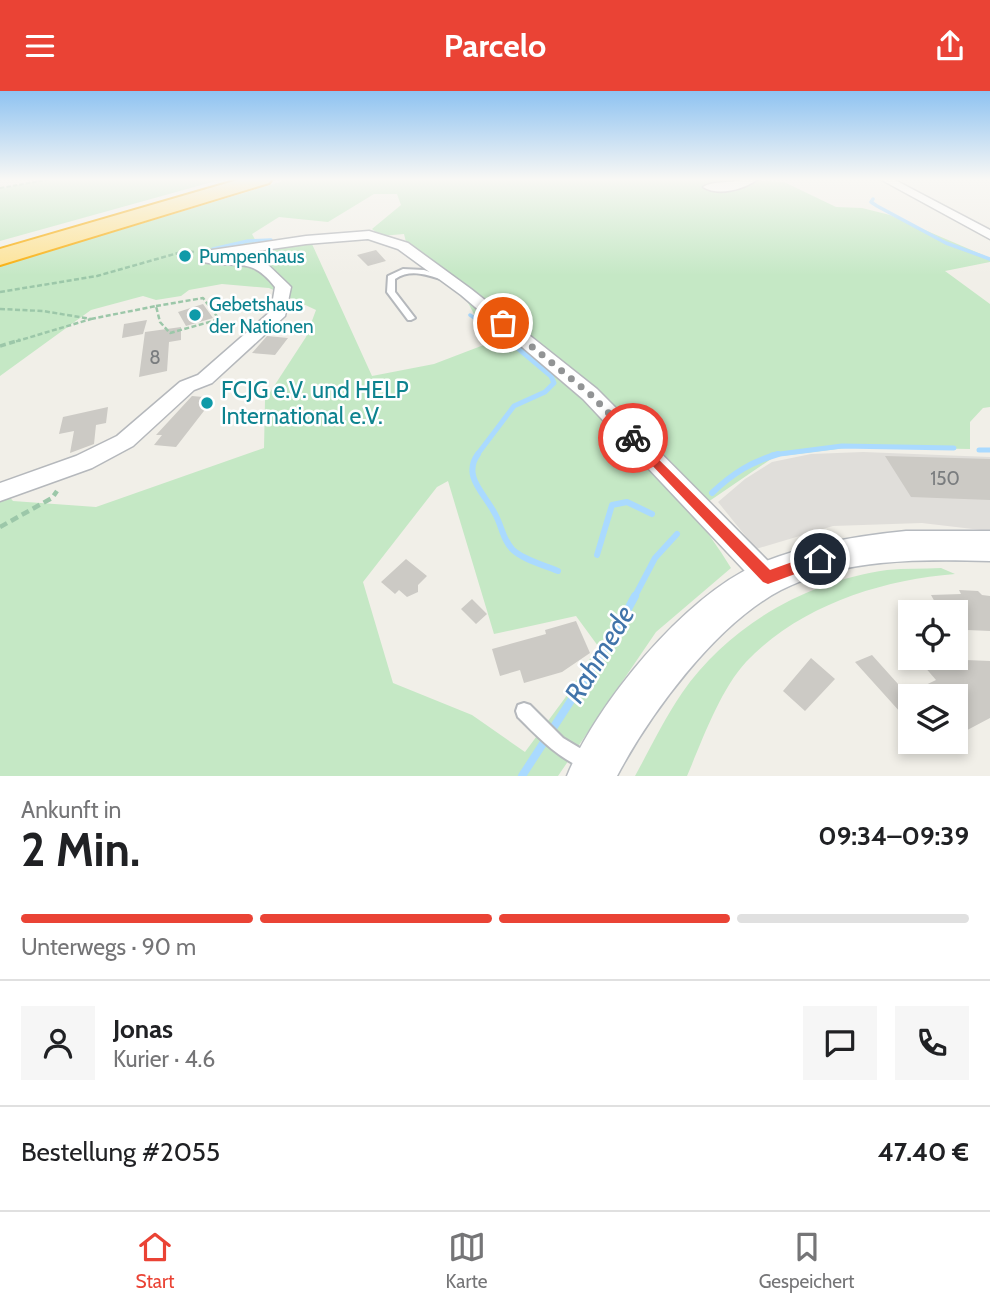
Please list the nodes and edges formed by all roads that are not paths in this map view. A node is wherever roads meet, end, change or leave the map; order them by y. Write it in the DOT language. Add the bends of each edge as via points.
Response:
graph roads {
  1 [pos="131,211"];
  2 [pos="155,211"];
  3 [pos="945,211"];
  4 [pos="990,235"];
  5 [pos="0,251"];
  6 [pos="0,257"];
  7 [pos="447,278"];
  8 [pos="411,318"];
  9 [pos="0,492"];
  10 [pos="990,545"];
  11 [pos="768,577"];
  12 [pos="524,711"];
  13 [pos="593,772"];
  1 -- 5 [label="highway"];
  2 -- 6 [label="highway"];
  3 -- 4 [label="street"];
  7 -- 8 [label="lane" via="412,270 391,278 391,292"];
  7 -- 9 [label="street" via="403,246 369,235 210,254 208,259 257,261 270,269 283,287 279,313 125,441 70,468"];
  7 -- 11 [label="street" via="590,394"];
  10 -- 11 [label="main road" via="872,548"];
  11 -- 13 [label="main road" via="684,641"];
  12 -- 13 [label="lane"];
}
